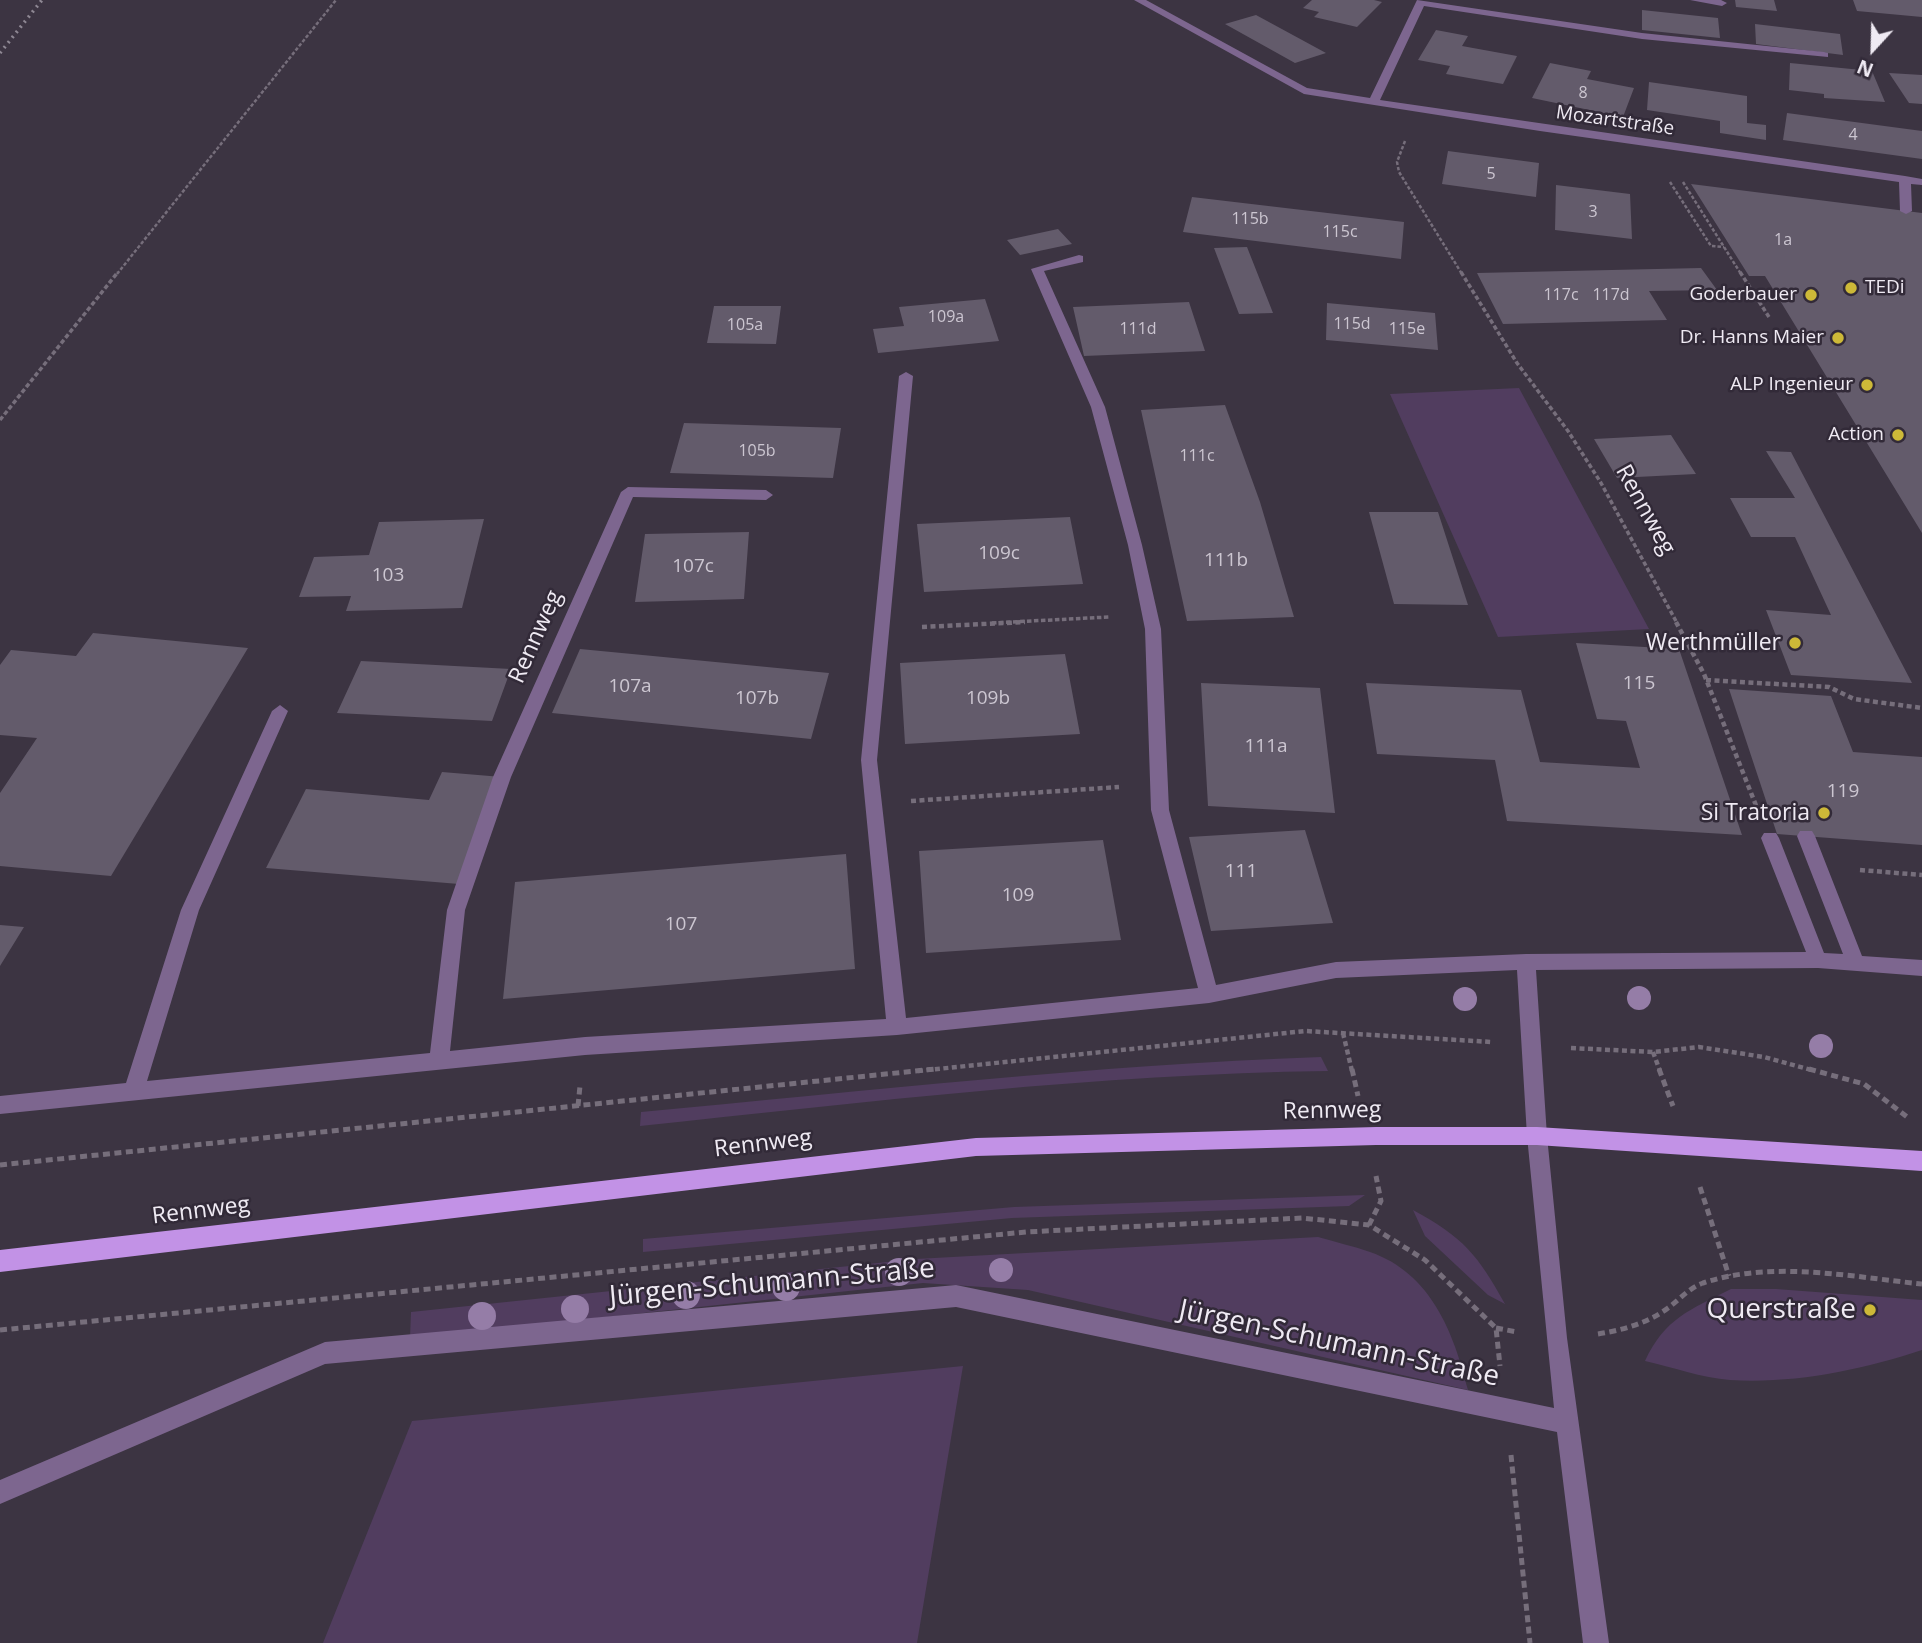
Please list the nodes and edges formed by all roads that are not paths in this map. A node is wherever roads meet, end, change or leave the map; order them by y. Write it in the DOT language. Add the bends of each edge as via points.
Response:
graph roads {
  1 [pos="1139,0"];
  2 [pos="1695,0"];
  3 [pos="1421,2"];
  4 [pos="1722,3"];
  5 [pos="1824,55"];
  6 [pos="1373,103"];
  7 [pos="1905,179"];
  8 [pos="1922,182"];
  9 [pos="1906,211"];
  10 [pos="1079,259"];
  11 [pos="906,376"];
  12 [pos="766,495"];
  13 [pos="280,711"];
  14 [pos="1806,836"];
  15 [pos="1770,838"];
  16 [pos="1818,960"];
  17 [pos="1525,962"];
  18 [pos="1856,963"];
  19 [pos="1922,968"];
  20 [pos="1209,995"];
  21 [pos="897,1027"];
  22 [pos="439,1060"];
  23 [pos="134,1091"];
  24 [pos="0,1104"];
  25 [pos="1537,1136"];
  26 [pos="1922,1161"];
  27 [pos="0,1261"];
  28 [pos="1565,1422"];
  29 [pos="0,1492"];
  30 [pos="1597,1643"];
  1 -- 6 [label="street, Mozartstraße" via="1304,91"];
  2 -- 4 [label="street"];
  3 -- 5 [label="street" via="1642,36"];
  3 -- 6 [label="street"];
  6 -- 7 [label="street, Mozartstraße"];
  7 -- 8 [label="street, Mozartstraße"];
  7 -- 9 [label="street"];
  10 -- 20 [label="street" via="1037,269 1098,407 1135,545 1153,629 1160,810"];
  11 -- 21 [label="street" via="869,760"];
  12 -- 22 [label="street, Rennweg" via="628,492 502,777 456,910"];
  13 -- 23 [label="street" via="190,910"];
  14 -- 18 [label="street"];
  15 -- 16 [label="street"];
  16 -- 17 [label="street"];
  16 -- 18 [label="street"];
  17 -- 20 [label="street" via="1336,970"];
  17 -- 25 [label="street"];
  18 -- 19 [label="street"];
  20 -- 21 [label="street"];
  21 -- 22 [label="street"];
  22 -- 23 [label="street"];
  23 -- 24 [label="street"];
  25 -- 26 [label="main road, Rennweg"];
  25 -- 27 [label="main road, Rennweg" via="976,1147"];
  25 -- 28 [label="street"];
  28 -- 29 [label="street, Jürgen-Schumann-Straße" via="956,1296 325,1353"];
  28 -- 30 [label="street"];
}
